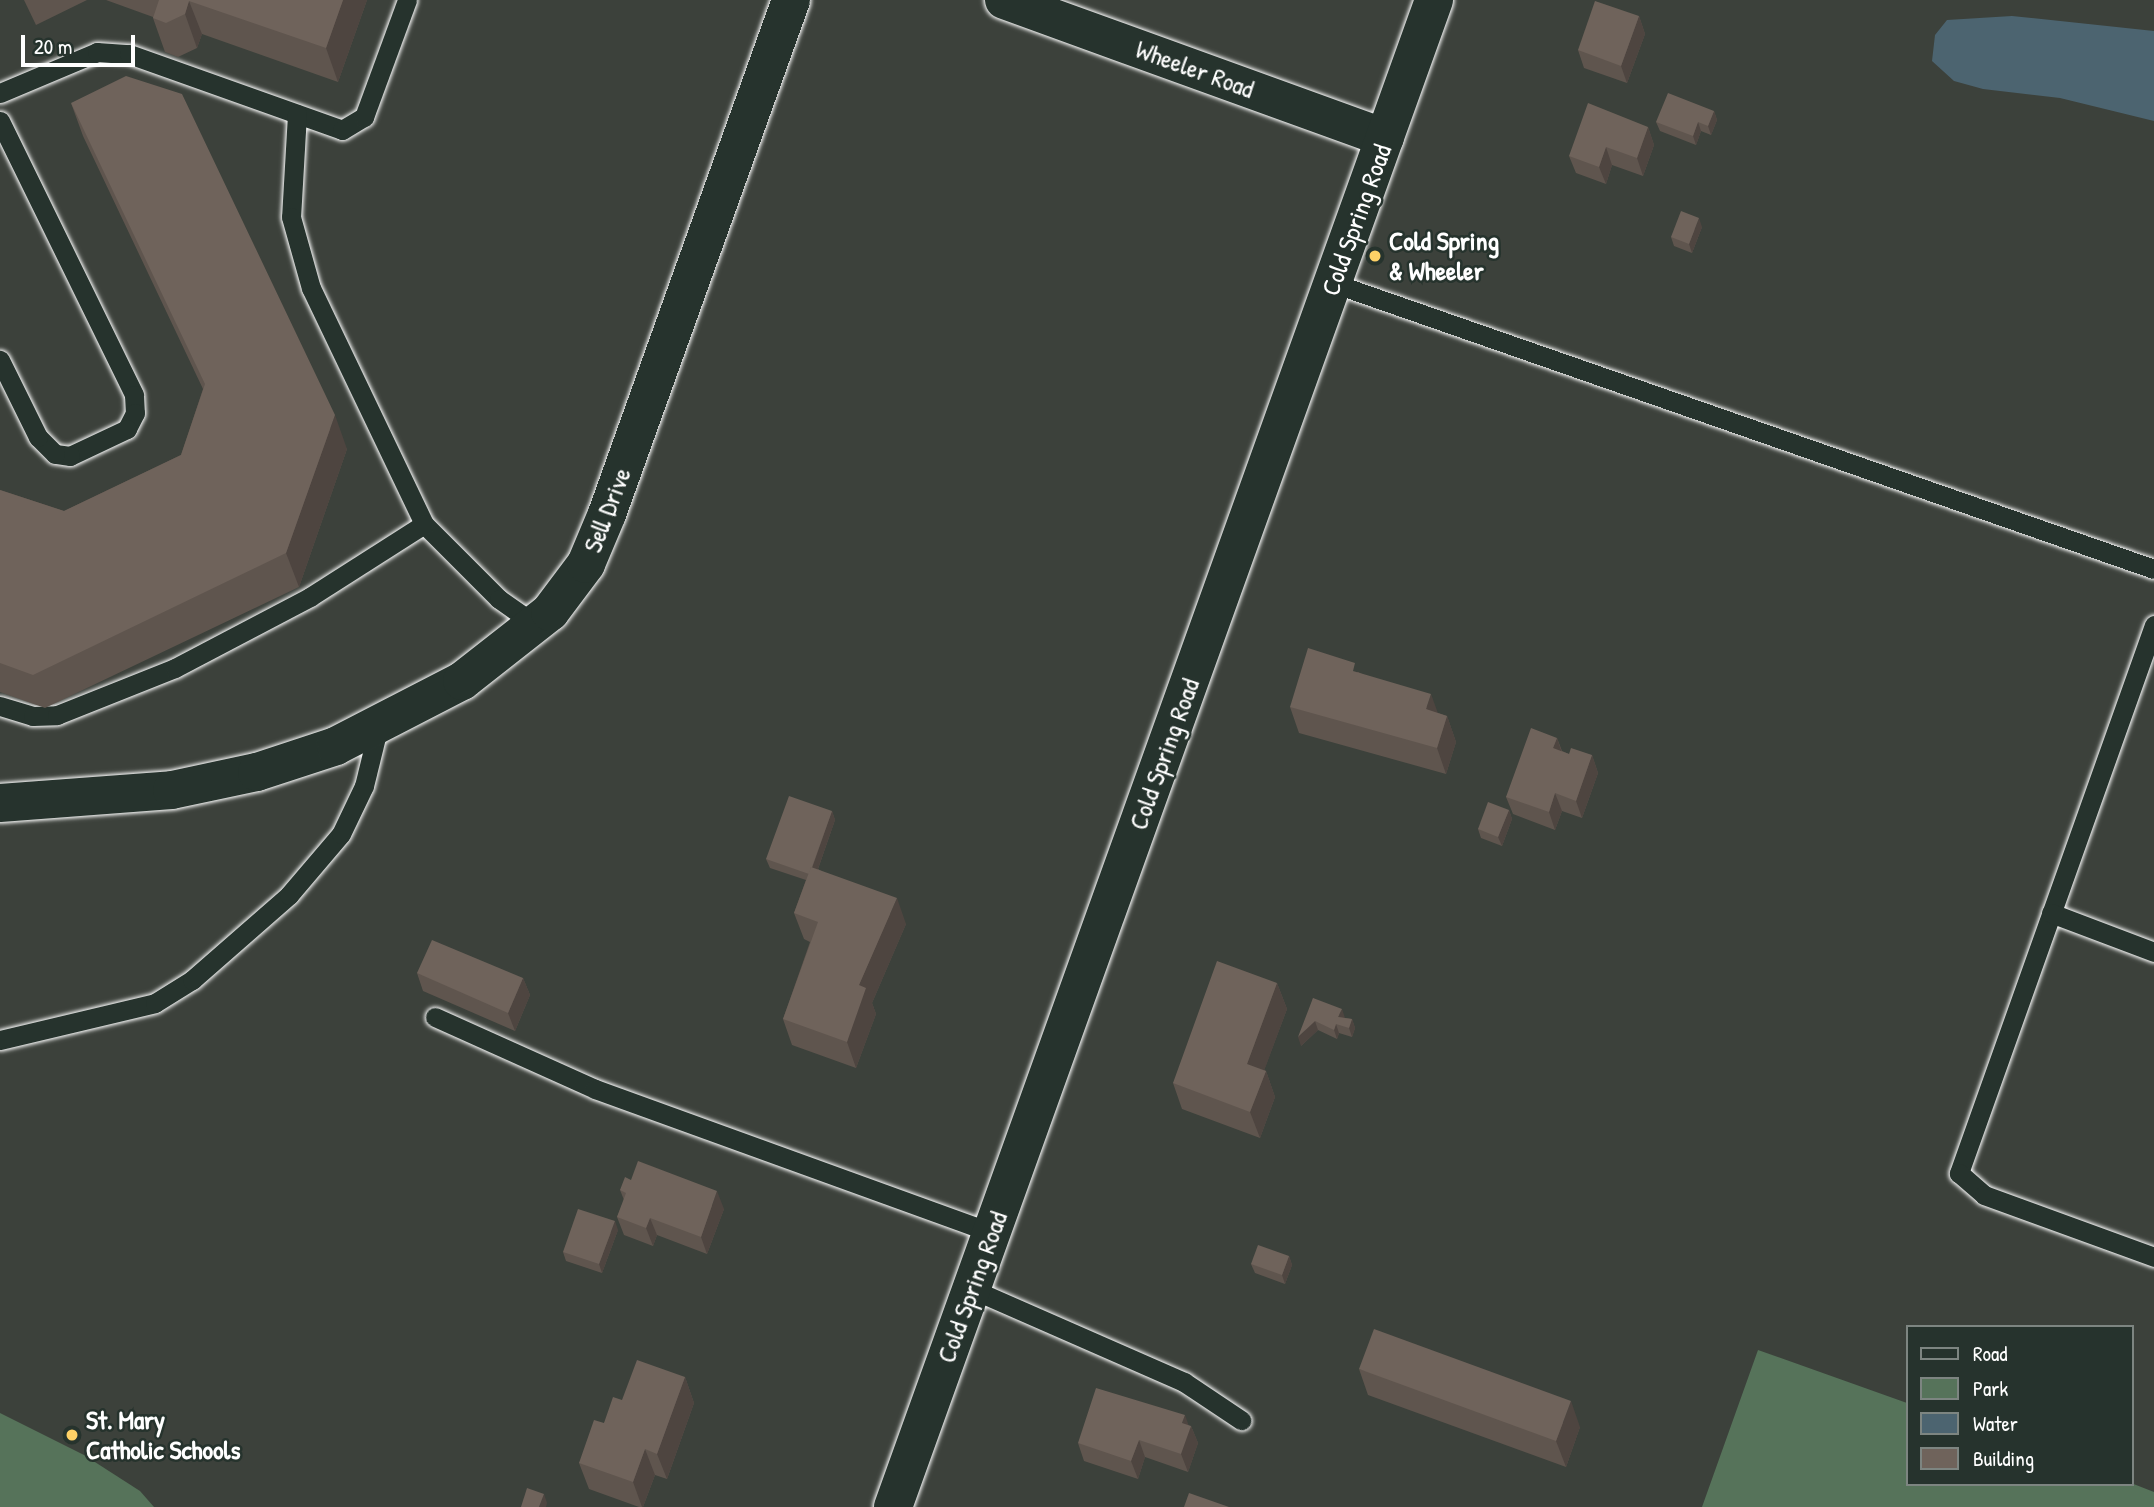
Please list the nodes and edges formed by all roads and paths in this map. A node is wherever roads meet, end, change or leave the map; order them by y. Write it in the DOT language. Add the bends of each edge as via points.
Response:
graph roads {
  1 [pos="407,0"];
  2 [pos="791,0"];
  3 [pos="1004,0"];
  4 [pos="1434,0"];
  5 [pos="0,93"];
  6 [pos="297,114"];
  7 [pos="0,121"];
  8 [pos="1385,138"];
  9 [pos="1333,283"];
  10 [pos="0,360"];
  11 [pos="424,524"];
  12 [pos="2154,569"];
  13 [pos="536,625"];
  14 [pos="2154,625"];
  15 [pos="0,706"];
  16 [pos="379,726"];
  17 [pos="0,803"];
  18 [pos="2051,913"];
  19 [pos="2154,952"];
  20 [pos="435,1017"];
  21 [pos="0,1040"];
  22 [pos="992,1234"];
  23 [pos="2154,1257"];
  24 [pos="972,1289"];
  25 [pos="1241,1420"];
  26 [pos="893,1507"];
  1 -- 6 [label="lane" via="364,117 342,130"];
  2 -- 13 [label="street, Sell Drive" via="607,514 586,564"];
  3 -- 8 [label="street, Wheeler Road"];
  4 -- 8 [label="street, Cold Spring Road"];
  5 -- 6 [label="lane" via="97,52 129,54"];
  6 -- 11 [label="lane" via="291,217 311,288"];
  7 -- 10 [label="lane" via="134,395 135,413 127,429 70,456 55,454 38,437"];
  8 -- 9 [label="street, Cold Spring Road"];
  9 -- 12 [label="lane"];
  9 -- 22 [label="street, Cold Spring Road"];
  11 -- 13 [label="lane" via="499,598"];
  11 -- 15 [label="lane" via="310,597 176,668 57,715 33,716"];
  13 -- 16 [label="street, Sell Drive" via="461,681"];
  14 -- 18 [label="lane"];
  16 -- 17 [label="street, Sell Drive" via="336,746 257,772 172,790"];
  16 -- 21 [label="lane" via="364,786 341,834 289,895 192,980 155,1003"];
  18 -- 19 [label="lane"];
  18 -- 23 [label="lane" via="1959,1173 1984,1195"];
  20 -- 22 [label="lane" via="595,1089"];
  22 -- 24 [label="street, Cold Spring Road"];
  24 -- 25 [label="lane" via="1184,1382"];
  24 -- 26 [label="street, Cold Spring Road"];
}
